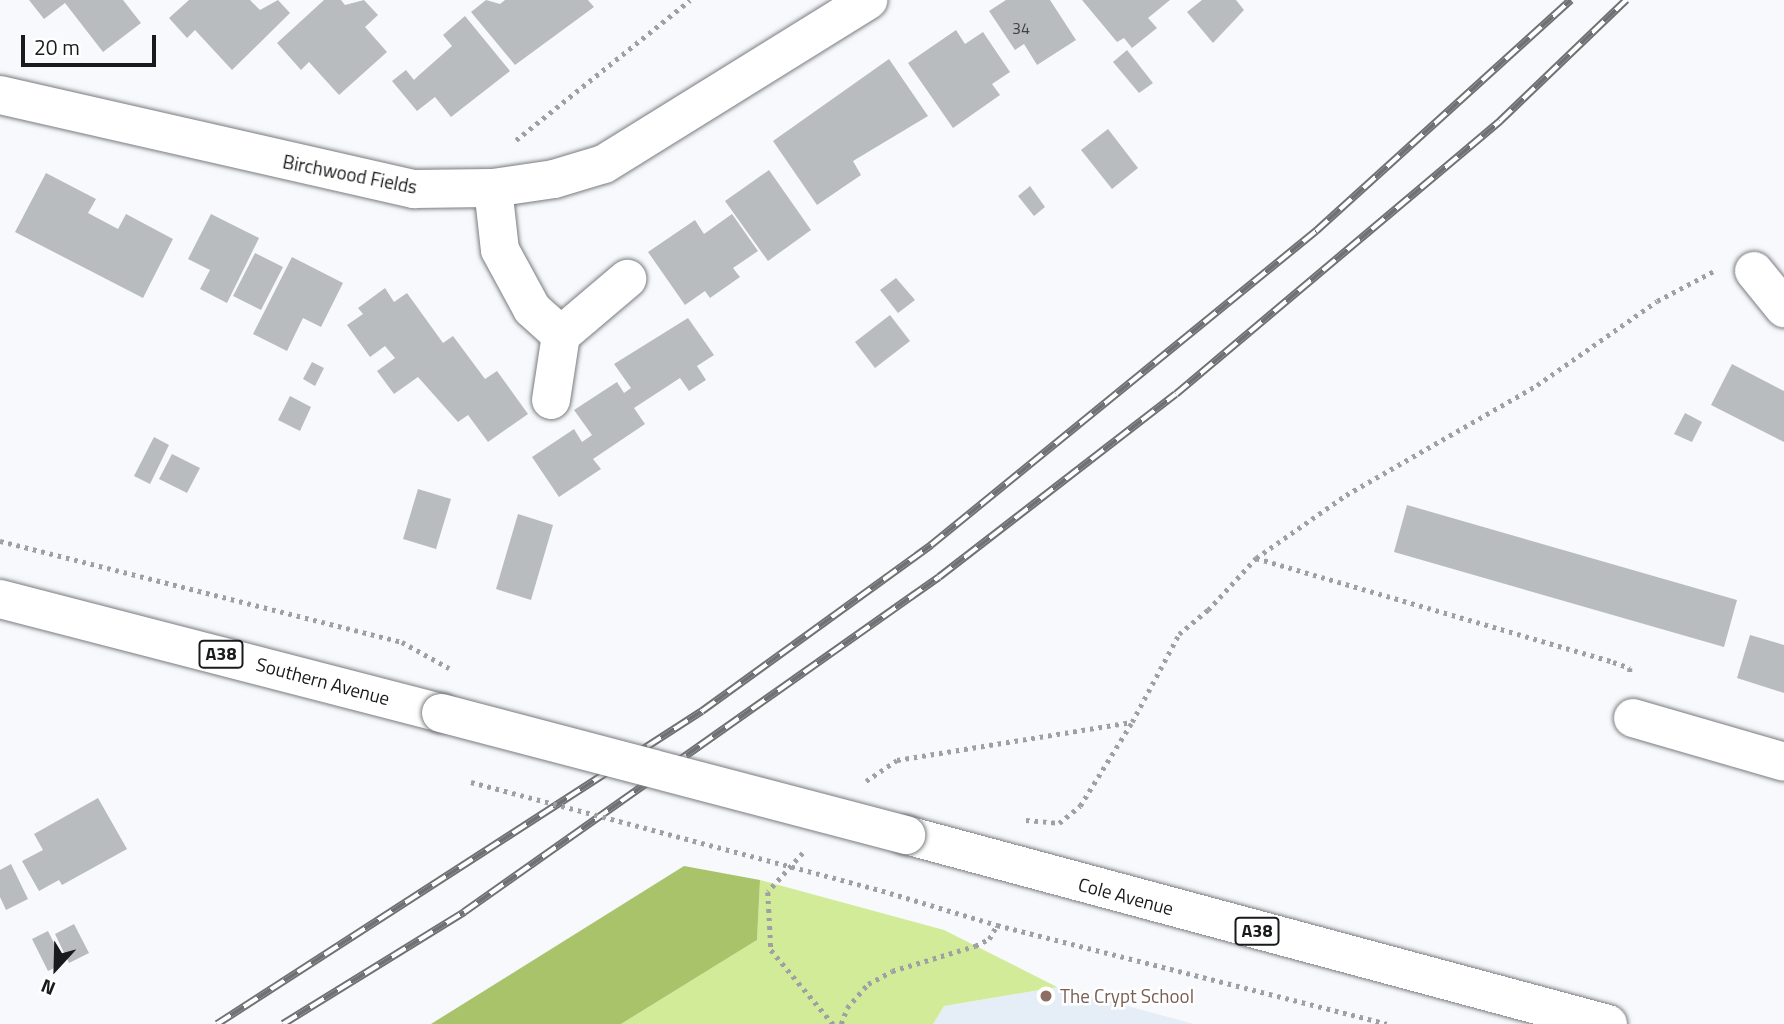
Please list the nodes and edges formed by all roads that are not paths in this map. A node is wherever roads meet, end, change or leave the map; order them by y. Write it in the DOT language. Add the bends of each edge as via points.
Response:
graph roads {
  1 [pos="868,0"];
  2 [pos="0,95"];
  3 [pos="493,188"];
  4 [pos="1737,269"];
  5 [pos="627,279"];
  6 [pos="1784,308"];
  7 [pos="561,335"];
  8 [pos="551,400"];
  9 [pos="0,599"];
  10 [pos="1633,718"];
  11 [pos="1784,762"];
  12 [pos="644,766"];
  13 [pos="1608,1024"];
  1 -- 3 [label="main road, Birchwood Fields" via="604,164 554,179"];
  2 -- 3 [label="main road, Birchwood Fields" via="378,182 414,188"];
  3 -- 7 [label="main road" via="500,250 532,309"];
  4 -- 6 [label="main road"];
  5 -- 7 [label="main road"];
  7 -- 8 [label="main road"];
  9 -- 12 [label="main road, Southern Avenue / A38, bridge"];
  10 -- 11 [label="main road"];
  12 -- 13 [label="main road, Cole Avenue / A38, bridge"];
}
